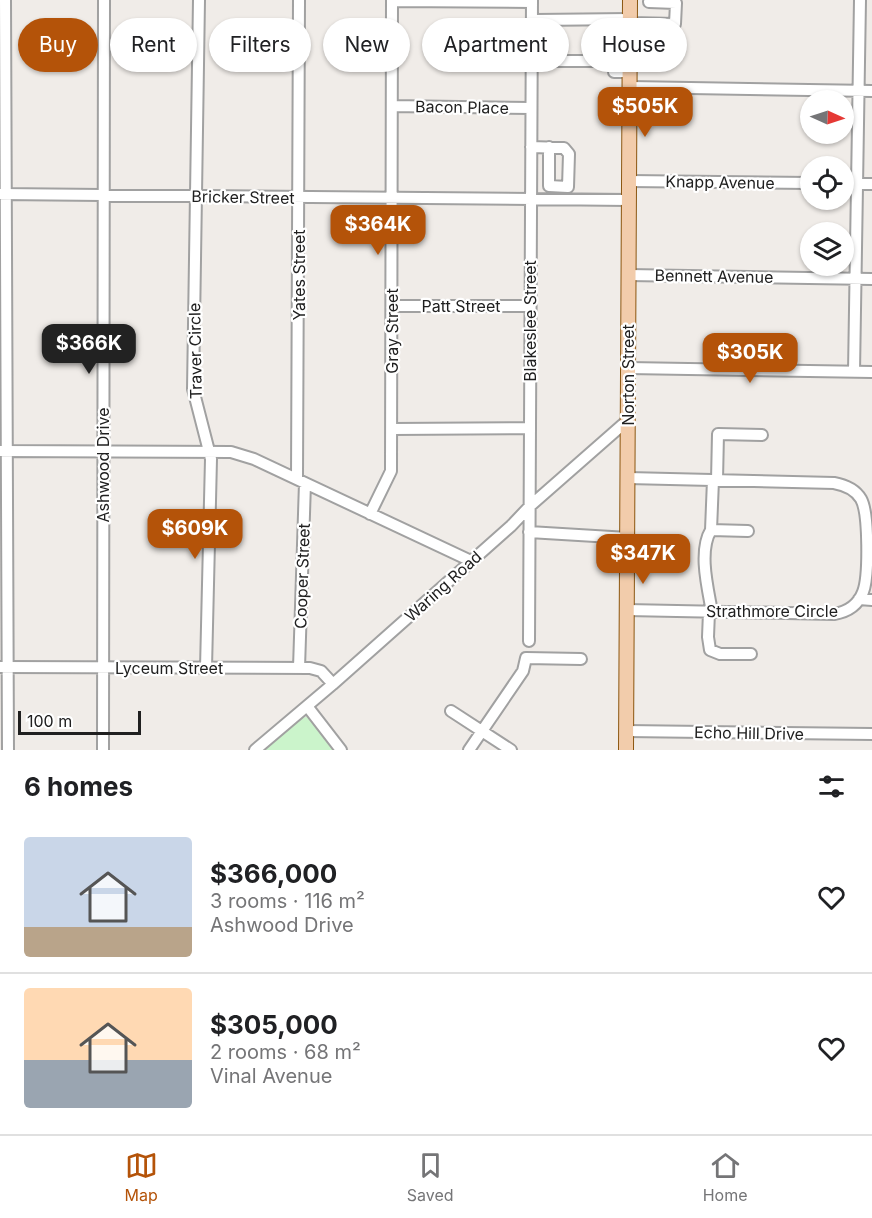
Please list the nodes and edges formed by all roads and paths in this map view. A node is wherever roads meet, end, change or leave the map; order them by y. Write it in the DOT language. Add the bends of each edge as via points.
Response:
graph roads {
  1 [pos="5,0"];
  2 [pos="104,0"];
  3 [pos="199,0"];
  4 [pos="299,0"];
  5 [pos="630,0"];
  6 [pos="860,0"];
  7 [pos="392,1"];
  8 [pos="532,1"];
  9 [pos="676,1"];
  10 [pos="649,2"];
  11 [pos="536,18"];
  12 [pos="630,18"];
  13 [pos="675,18"];
  14 [pos="533,72"];
  15 [pos="630,72"];
  16 [pos="630,87"];
  17 [pos="858,90"];
  18 [pos="872,90"];
  19 [pos="392,106"];
  20 [pos="531,108"];
  21 [pos="531,147"];
  22 [pos="549,147"];
  23 [pos="629,181"];
  24 [pos="800,183"];
  25 [pos="857,184"];
  26 [pos="872,184"];
  27 [pos="3,195"];
  28 [pos="104,195"];
  29 [pos="195,196"];
  30 [pos="300,197"];
  31 [pos="392,198"];
  32 [pos="531,199"];
  33 [pos="629,200"];
  34 [pos="629,275"];
  35 [pos="855,279"];
  36 [pos="872,279"];
  37 [pos="392,306"];
  38 [pos="530,306"];
  39 [pos="628,368"];
  40 [pos="854,372"];
  41 [pos="872,372"];
  42 [pos="628,420"];
  43 [pos="530,428"];
  44 [pos="392,429"];
  45 [pos="762,435"];
  46 [pos="3,451"];
  47 [pos="210,451"];
  48 [pos="103,452"];
  49 [pos="628,478"];
  50 [pos="715,480"];
  51 [pos="301,481"];
  52 [pos="857,494"];
  53 [pos="872,494"];
  54 [pos="530,506"];
  55 [pos="370,514"];
  56 [pos="711,530"];
  57 [pos="748,531"];
  58 [pos="529,532"];
  59 [pos="628,537"];
  60 [pos="471,561"];
  61 [pos="859,599"];
  62 [pos="872,600"];
  63 [pos="627,610"];
  64 [pos="710,612"];
  65 [pos="529,641"];
  66 [pos="751,654"];
  67 [pos="581,658"];
  68 [pos="4,667"];
  69 [pos="103,667"];
  70 [pos="206,668"];
  71 [pos="299,668"];
  72 [pos="333,684"];
  73 [pos="307,706"];
  74 [pos="451,711"];
  75 [pos="627,731"];
  76 [pos="481,732"];
  77 [pos="872,734"];
  78 [pos="8,750"];
  79 [pos="103,750"];
  80 [pos="255,750"];
  81 [pos="341,750"];
  82 [pos="469,750"];
  83 [pos="512,750"];
  84 [pos="626,750"];
  1 -- 27 [label="street"];
  2 -- 28 [label="street, Ashwood Drive"];
  3 -- 29 [label="street, Traver Circle"];
  4 -- 30 [label="street, Yates Street"];
  5 -- 12 [label="main road, Norton Street"];
  6 -- 17 [label="street"];
  7 -- 8 [label="street"];
  7 -- 19 [label="street, Gray Street"];
  8 -- 11 [label="street, Blakeslee Street"];
  9 -- 10 [label="street"];
  9 -- 13 [label="street"];
  14 -- 20 [label="street, Blakeslee Street"];
  15 -- 16 [label="main road, Norton Street"];
  16 -- 17 [label="street"];
  16 -- 23 [label="main road, Norton Street"];
  17 -- 18 [label="street"];
  17 -- 25 [label="street"];
  19 -- 20 [label="street, Bacon Place"];
  19 -- 31 [label="street, Gray Street"];
  20 -- 21 [label="street, Blakeslee Street"];
  21 -- 22 [label="street"];
  21 -- 32 [label="street, Blakeslee Street"];
  23 -- 24 [label="street, Knapp Avenue"];
  23 -- 33 [label="main road, Norton Street"];
  25 -- 26 [label="street"];
  25 -- 35 [label="street"];
  27 -- 28 [label="street, Bricker Street"];
  27 -- 46 [label="street"];
  28 -- 29 [label="street, Bricker Street"];
  28 -- 48 [label="street, Ashwood Drive"];
  29 -- 30 [label="street, Bricker Street"];
  29 -- 47 [label="street, Traver Circle" via="193,389"];
  30 -- 31 [label="street, Bricker Street"];
  30 -- 51 [label="street, Yates Street"];
  31 -- 32 [label="street, Bricker Street"];
  31 -- 37 [label="street, Gray Street"];
  32 -- 33 [label="street, Bricker Street"];
  32 -- 38 [label="street, Blakeslee Street"];
  33 -- 34 [label="main road, Norton Street"];
  34 -- 35 [label="street, Bennett Avenue"];
  34 -- 39 [label="main road, Norton Street"];
  35 -- 36 [label="street, Bennett Avenue"];
  35 -- 40 [label="street"];
  37 -- 38 [label="street, Patt Street"];
  37 -- 44 [label="street, Gray Street"];
  38 -- 43 [label="street, Blakeslee Street"];
  39 -- 40 [label="street"];
  39 -- 42 [label="main road, Norton Street"];
  40 -- 41 [label="street"];
  42 -- 49 [label="main road, Norton Street"];
  42 -- 54 [label="street, Waring Road"];
  43 -- 44 [label="street"];
  43 -- 54 [label="street, Blakeslee Street"];
  44 -- 55 [label="street, Gray Street" via="391,471"];
  45 -- 50 [label="street" via="718,434"];
  46 -- 48 [label="street"];
  46 -- 68 [label="street"];
  47 -- 48 [label="street"];
  47 -- 51 [label="street" via="243,455"];
  47 -- 70 [label="street, Traver Circle"];
  48 -- 69 [label="street, Ashwood Drive"];
  49 -- 50 [label="street"];
  49 -- 59 [label="main road, Norton Street"];
  50 -- 52 [label="street" via="834,483"];
  50 -- 56 [label="street"];
  51 -- 55 [label="street"];
  51 -- 71 [label="street, Cooper Street"];
  52 -- 53 [label="street"];
  52 -- 61 [label="street, Strathmore Circle" via="866,509 867,522 866,579"];
  54 -- 58 [label="street, Blakeslee Street"];
  54 -- 60 [label="street, Waring Road"];
  55 -- 60 [label="street"];
  56 -- 57 [label="street"];
  56 -- 64 [label="street" via="705,547"];
  58 -- 59 [label="street"];
  58 -- 65 [label="street, Blakeslee Street"];
  59 -- 63 [label="main road, Norton Street"];
  60 -- 72 [label="street, Waring Road"];
  61 -- 62 [label="street"];
  61 -- 64 [label="street, Strathmore Circle" via="846,611 834,614"];
  63 -- 64 [label="street, Strathmore Circle"];
  63 -- 75 [label="main road, Norton Street"];
  64 -- 66 [label="street" via="710,650 720,654"];
  67 -- 76 [label="street" via="526,658 523,671"];
  68 -- 69 [label="street, Lyceum Street"];
  68 -- 78 [label="street"];
  69 -- 70 [label="street, Lyceum Street"];
  69 -- 79 [label="street, Ashwood Drive"];
  70 -- 71 [label="street, Lyceum Street"];
  71 -- 72 [label="street, Lyceum Street" via="321,671"];
  72 -- 73 [label="street, Waring Road"];
  73 -- 80 [label="street, Waring Road"];
  73 -- 81 [label="street"];
  74 -- 76 [label="street"];
  75 -- 77 [label="street, Echo Hill Drive"];
  75 -- 84 [label="main road, Norton Street"];
  76 -- 82 [label="street"];
  76 -- 83 [label="street"];
}
